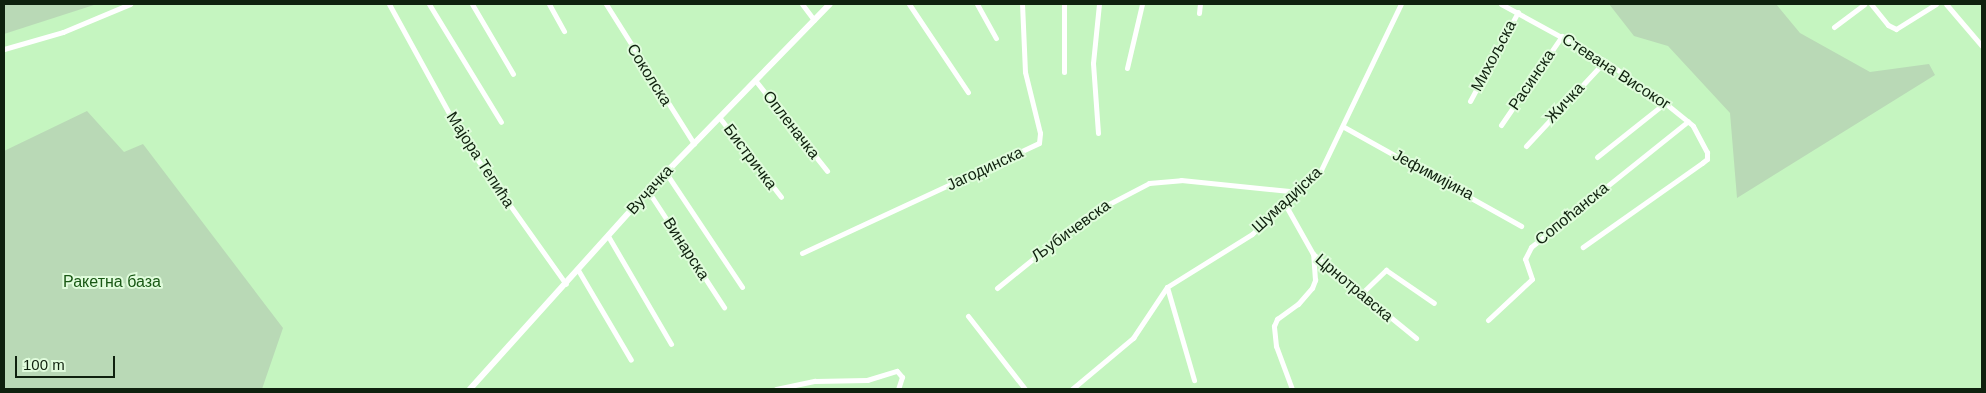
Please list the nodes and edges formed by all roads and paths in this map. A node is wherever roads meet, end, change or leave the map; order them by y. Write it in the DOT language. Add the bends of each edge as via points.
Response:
graph roads {
  1 [pos="130,4"];
  2 [pos="389,4"];
  3 [pos="429,4"];
  4 [pos="472,4"];
  5 [pos="549,4"];
  6 [pos="606,4"];
  7 [pos="802,4"];
  8 [pos="830,4"];
  9 [pos="908,4"];
  10 [pos="977,4"];
  11 [pos="1022,4"];
  12 [pos="1064,4"];
  13 [pos="1099,4"];
  14 [pos="1142,4"];
  15 [pos="1200,4"];
  16 [pos="1401,4"];
  17 [pos="1501,4"];
  18 [pos="1864,4"];
  19 [pos="1871,4"];
  20 [pos="1936,4"];
  21 [pos="1946,4"];
  22 [pos="1518,12"];
  23 [pos="1199,13"];
  24 [pos="814,20"];
  25 [pos="1834,27"];
  26 [pos="564,31"];
  27 [pos="1562,36"];
  28 [pos="996,38"];
  29 [pos="1982,46"];
  30 [pos="4,49"];
  31 [pos="1605,61"];
  32 [pos="1127,68"];
  33 [pos="1064,72"];
  34 [pos="513,74"];
  35 [pos="755,80"];
  36 [pos="968,92"];
  37 [pos="1470,100"];
  38 [pos="1665,103"];
  39 [pos="719,117"];
  40 [pos="1688,120"];
  41 [pos="501,122"];
  42 [pos="1501,125"];
  43 [pos="1344,127"];
  44 [pos="1098,133"];
  45 [pos="694,144"];
  46 [pos="1526,146"];
  47 [pos="1597,157"];
  48 [pos="827,171"];
  49 [pos="666,173"];
  50 [pos="648,191"];
  51 [pos="1299,192"];
  52 [pos="781,197"];
  53 [pos="1286,206"];
  54 [pos="1521,226"];
  55 [pos="608,236"];
  56 [pos="1583,247"];
  57 [pos="802,253"];
  58 [pos="1313,254"];
  59 [pos="578,270"];
  60 [pos="566,284"];
  61 [pos="742,287"];
  62 [pos="1167,287"];
  63 [pos="997,288"];
  64 [pos="1360,294"];
  65 [pos="1434,303"];
  66 [pos="724,307"];
  67 [pos="968,316"];
  68 [pos="1488,320"];
  69 [pos="1416,338"];
  70 [pos="670,344"];
  71 [pos="631,360"];
  72 [pos="1194,380"];
  73 [pos="470,389"];
  74 [pos="776,389"];
  75 [pos="898,389"];
  76 [pos="1024,389"];
  77 [pos="1072,389"];
  78 [pos="1292,389"];
  1 -- 30 [label="street" via="63,32"];
  2 -- 60 [label="street, Мајора Тепића" via="465,142"];
  3 -- 41 [label="street"];
  4 -- 34 [label="street"];
  5 -- 26 [label="street"];
  6 -- 45 [label="street, Соколска"];
  7 -- 24 [label="street"];
  8 -- 24 [label="street, Вучачка"];
  9 -- 36 [label="street"];
  10 -- 28 [label="street"];
  11 -- 57 [label="street, Јагодинска" via="1025,72 1040,133 1039,143"];
  12 -- 33 [label="street"];
  13 -- 44 [label="street" via="1093,63"];
  14 -- 32 [label="street"];
  15 -- 23 [label="street"];
  16 -- 43 [label="street, Шумадијска"];
  17 -- 22 [label="street, Стевана Високог"];
  18 -- 25 [label="street"];
  19 -- 20 [label="street" via="1888,25 1896,29"];
  21 -- 29 [label="street"];
  22 -- 27 [label="street, Стевана Високог"];
  22 -- 37 [label="street, Михољска"];
  24 -- 35 [label="street, Вучачка"];
  27 -- 31 [label="street, Стевана Високог"];
  27 -- 42 [label="street, Расинска"];
  31 -- 38 [label="street, Стевана Високог"];
  31 -- 46 [label="street, Жичка"];
  35 -- 39 [label="street, Вучачка"];
  35 -- 48 [label="street, Опленачка"];
  38 -- 40 [label="street, Стевана Високог"];
  38 -- 47 [label="street"];
  39 -- 45 [label="street, Вучачка"];
  39 -- 52 [label="street, Бистричка"];
  40 -- 56 [label="street, Стевана Високог" via="1707,152 1706,161"];
  40 -- 68 [label="street, Сопоћанска" via="1531,247 1525,258 1532,279"];
  43 -- 51 [label="street, Шумадијска" via="1321,170"];
  43 -- 54 [label="street, Јефимијина"];
  45 -- 49 [label="street, Вучачка"];
  49 -- 50 [label="street, Вучачка"];
  49 -- 61 [label="street"];
  50 -- 55 [label="street, Вучачка"];
  50 -- 66 [label="street, Винарска"];
  51 -- 53 [label="street, Шумадијска"];
  51 -- 63 [label="street, Љубичевска" via="1182,180 1149,182 1086,216"];
  53 -- 58 [label="street, Црнотравска"];
  53 -- 62 [label="street, Шумадијска" via="1252,234"];
  55 -- 59 [label="street, Вучачка"];
  55 -- 70 [label="street"];
  58 -- 64 [label="street, Црнотравска"];
  58 -- 78 [label="street" via="1315,280 1312,288 1298,304 1277,319 1274,326 1276,346"];
  59 -- 60 [label="street, Вучачка"];
  59 -- 71 [label="street"];
  60 -- 73 [label="street, Вучачка"];
  62 -- 72 [label="street"];
  62 -- 77 [label="street, Шумадијска" via="1133,338"];
  64 -- 65 [label="street" via="1386,270"];
  64 -- 69 [label="street, Црнотравска"];
  67 -- 76 [label="street"];
  74 -- 75 [label="street" via="815,381 867,380 897,371 902,376"];
}
